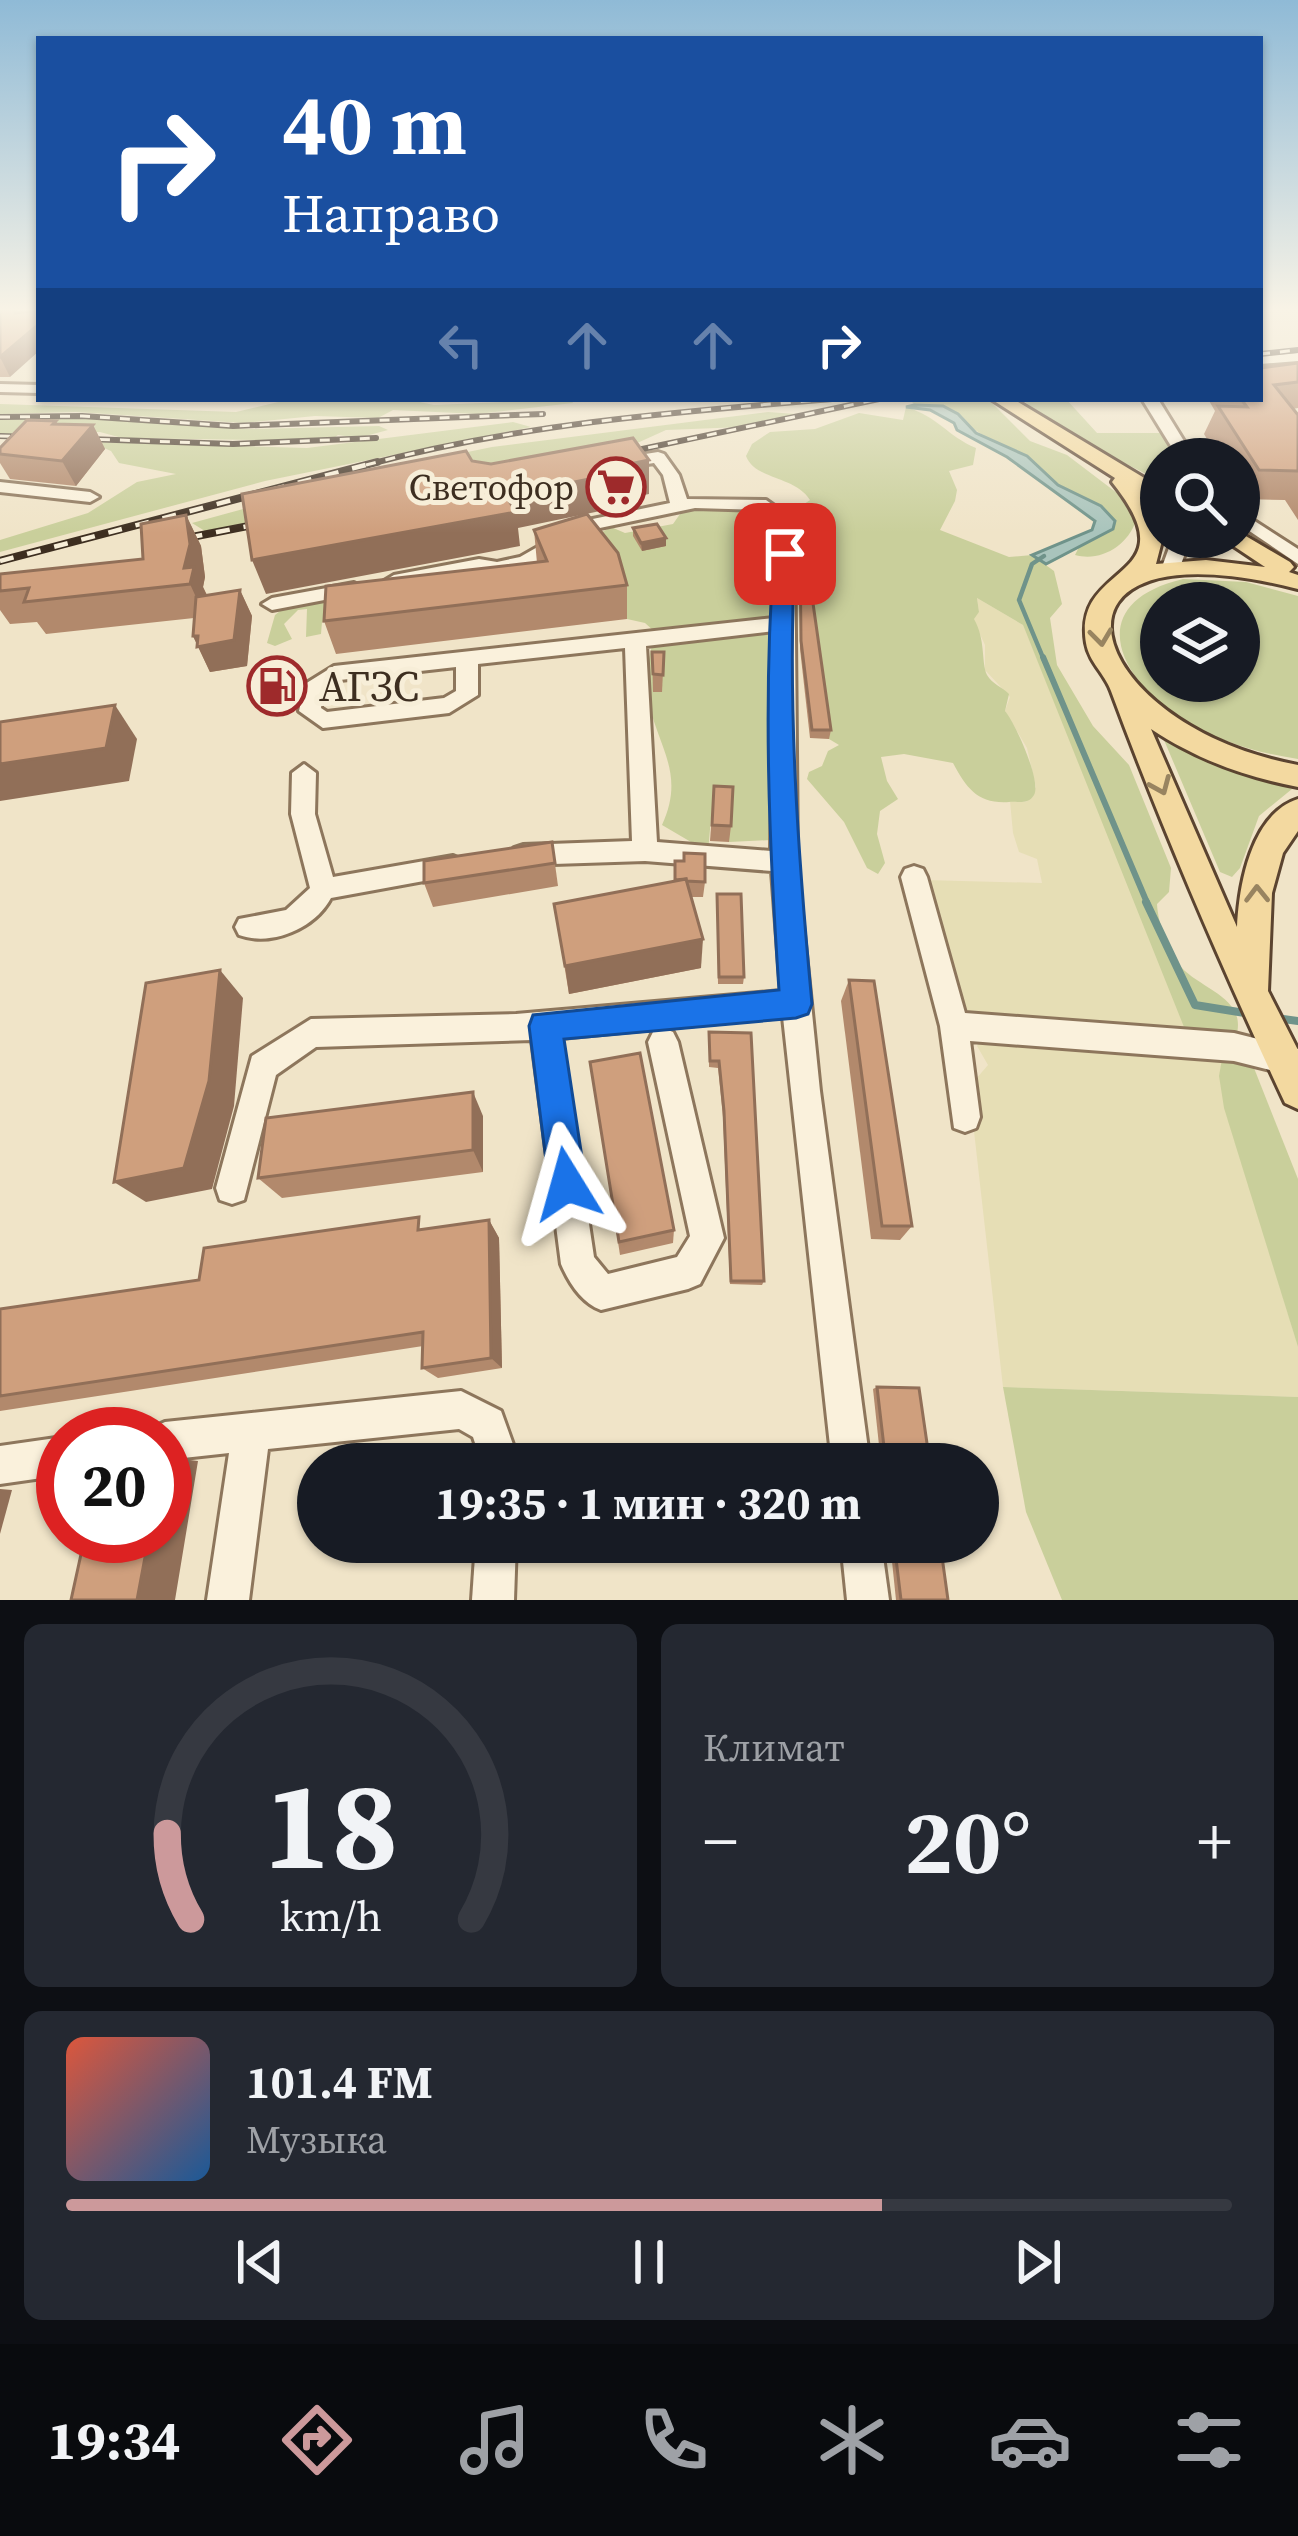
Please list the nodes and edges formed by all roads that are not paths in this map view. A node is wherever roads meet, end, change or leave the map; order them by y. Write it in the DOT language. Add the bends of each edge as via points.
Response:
graph roads {
  1 [pos="0,388"];
  2 [pos="36,389"];
  3 [pos="1005,402"];
  4 [pos="1152,402"];
  5 [pos="1174,438"];
  6 [pos="1101,462"];
  7 [pos="603,466"];
  8 [pos="1140,485"];
  9 [pos="0,487"];
  10 [pos="90,496"];
  11 [pos="680,506"];
  12 [pos="1260,531"];
  13 [pos="1260,555"];
  14 [pos="1174,558"];
  15 [pos="1298,558"];
  16 [pos="1171,567"];
  17 [pos="1136,576"];
  18 [pos="1298,579"];
  19 [pos="272,604"];
  20 [pos="780,624"];
  21 [pos="635,639"];
  22 [pos="467,659"];
  23 [pos="1116,678"];
  24 [pos="304,773"];
  25 [pos="1298,776"];
  26 [pos="1298,811"];
  27 [pos="645,851"];
  28 [pos="784,862"];
  29 [pos="914,877"];
  30 [pos="323,889"];
  31 [pos="248,926"];
  32 [pos="796,1004"];
  33 [pos="545,1026"];
  34 [pos="953,1026"];
  35 [pos="1277,1040"];
  36 [pos="663,1042"];
  37 [pos="965,1117"];
  38 [pos="232,1188"];
  39 [pos="252,1429"];
  40 [pos="192,1437"];
  41 [pos="494,1443"];
  42 [pos="848,1443"];
  43 [pos="36,1460"];
  44 [pos="0,1465"];
  45 [pos="495,1563"];
  46 [pos="864,1563"];
  47 [pos="228,1600"];
  48 [pos="493,1600"];
  49 [pos="868,1600"];
  1 -- 2 [label="street"];
  3 -- 6 [label="main road"];
  4 -- 5 [label="street"];
  6 -- 8 [label="main road"];
  6 -- 17 [label="main road" via="1152,517 1151,555"];
  7 -- 11 [label="street" via="658,457"];
  9 -- 10 [label="street"];
  11 -- 19 [label="street" via="589,524 526,562"];
  11 -- 20 [label="street" via="776,509 784,520"];
  12 -- 15 [label="street"];
  13 -- 18 [label="main road"];
  14 -- 16 [label="street"];
  16 -- 17 [label="main road"];
  16 -- 18 [label="main road" via="1228,566"];
  17 -- 23 [label="main road, one-way" via="1112,592 1098,617 1099,643"];
  20 -- 21 [label="street"];
  20 -- 28 [label="street"];
  21 -- 22 [label="street"];
  21 -- 27 [label="street"];
  22 -- 22 [label="street" via="334,674 313,689 310,711 323,720 449,705 466,695"];
  23 -- 25 [label="main road" via="1187,738"];
  23 -- 35 [label="main road, one-way" via="1211,909"];
  24 -- 30 [label="street" via="302,814"];
  35 -- 26 [label="main road, one-way" via="1257,872 1277,830"];
  27 -- 28 [label="street"];
  27 -- 30 [label="street" via="539,852"];
  28 -- 32 [label="street"];
  29 -- 34 [label="street"];
  30 -- 31 [label="street" via="314,909 293,923"];
  32 -- 33 [label="street"];
  32 -- 42 [label="street"];
  33 -- 36 [label="street" via="578,1264 601,1293 688,1272 707,1238"];
  33 -- 38 [label="street" via="311,1033 263,1066"];
  34 -- 35 [label="street" via="1234,1047"];
  34 -- 37 [label="street"];
  39 -- 40 [label="street"];
  39 -- 41 [label="street" via="461,1410 488,1424"];
  39 -- 47 [label="street"];
  43 -- 44 [label="street"];
  45 -- 48 [label="street"];
  46 -- 49 [label="street"];
}
